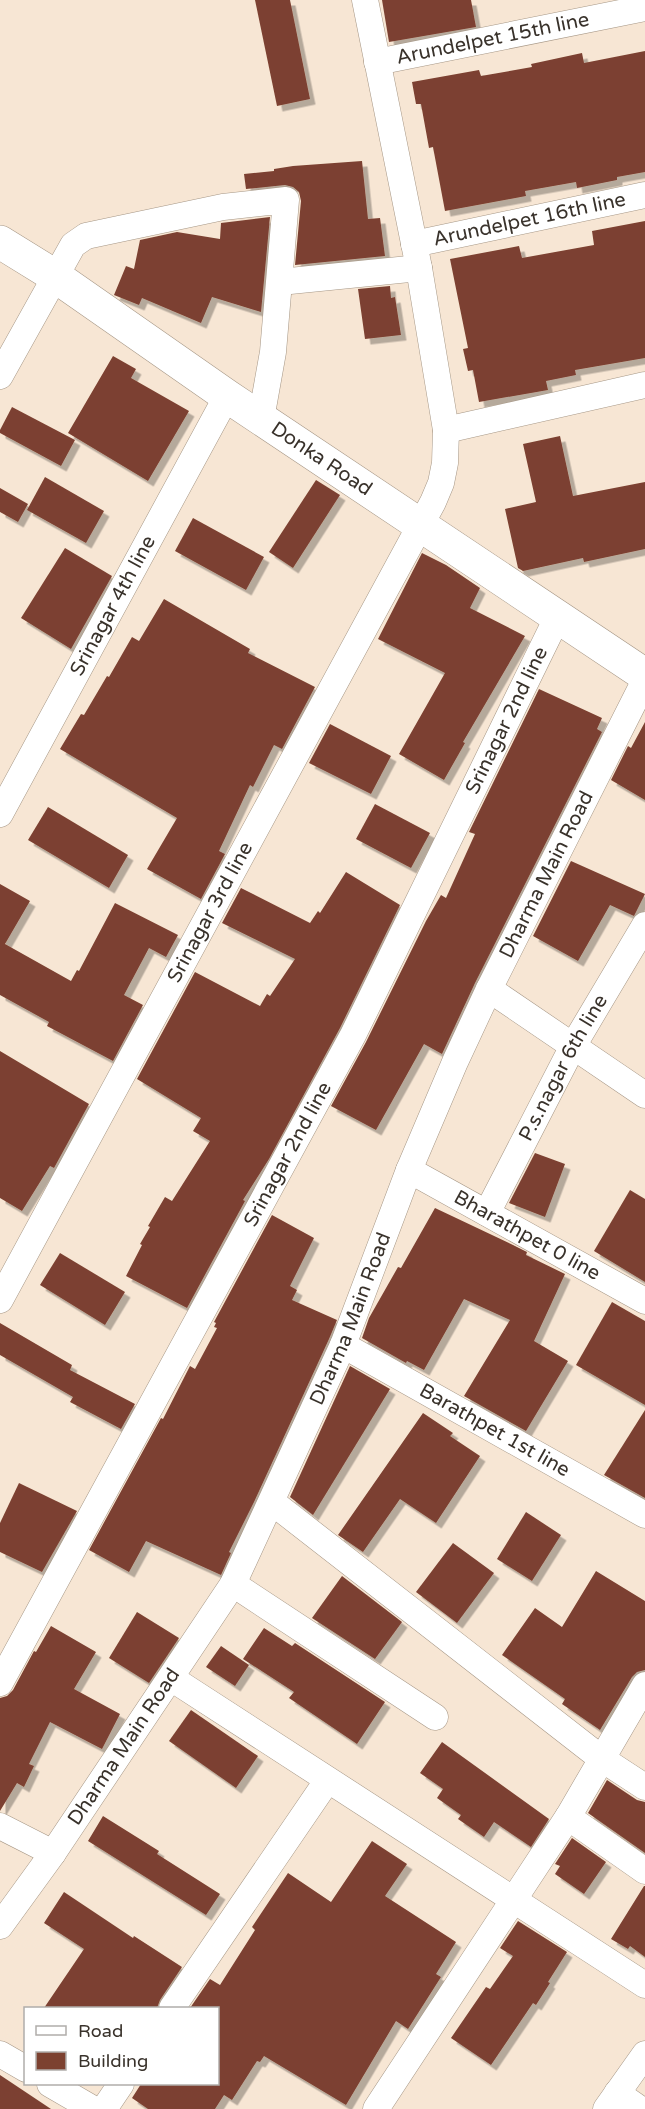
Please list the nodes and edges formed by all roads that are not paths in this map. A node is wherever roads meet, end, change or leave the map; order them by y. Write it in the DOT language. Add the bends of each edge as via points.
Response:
graph roads {
  1 [pos="365,0"];
  2 [pos="645,8"];
  3 [pos="377,62"];
  4 [pos="645,195"];
  5 [pos="0,242"];
  6 [pos="417,256"];
  7 [pos="55,276"];
  8 [pos="280,282"];
  9 [pos="0,376"];
  10 [pos="645,385"];
  11 [pos="226,396"];
  12 [pos="261,419"];
  13 [pos="446,430"];
  14 [pos="420,524"];
  15 [pos="557,618"];
  16 [pos="645,675"];
  17 [pos="645,680"];
  18 [pos="0,814"];
  19 [pos="645,925"];
  20 [pos="489,989"];
  21 [pos="573,1046"];
  22 [pos="645,1095"];
  23 [pos="409,1170"];
  24 [pos="487,1213"];
  25 [pos="642,1293"];
  26 [pos="0,1300"];
  27 [pos="343,1345"];
  28 [pos="272,1502"];
  29 [pos="645,1515"];
  30 [pos="234,1584"];
  31 [pos="171,1677"];
  32 [pos="0,1683"];
  33 [pos="645,1685"];
  34 [pos="435,1717"];
  35 [pos="602,1759"];
  36 [pos="327,1781"];
  37 [pos="645,1787"];
  38 [pos="568,1817"];
  39 [pos="0,1826"];
  40 [pos="53,1853"];
  41 [pos="645,1871"];
  42 [pos="513,1900"];
  43 [pos="0,1926"];
  44 [pos="645,1985"];
  45 [pos="173,2007"];
  46 [pos="0,2054"];
  47 [pos="645,2054"];
  48 [pos="24,2068"];
  49 [pos="52,2085"];
  50 [pos="120,2085"];
  51 [pos="611,2101"];
  52 [pos="93,2109"];
  53 [pos="104,2109"];
  54 [pos="376,2109"];
  55 [pos="640,2109"];
  1 -- 3 [label="street, Srinagar 3rd line"];
  2 -- 3 [label="street, Arundelpet 15th line"];
  3 -- 6 [label="street, Srinagar 3rd line"];
  4 -- 6 [label="street, Arundelpet 16th line"];
  5 -- 7 [label="street, Donka Road"];
  6 -- 8 [label="street, Arundelpet 16th line"];
  6 -- 13 [label="street, Srinagar 3rd line"];
  7 -- 8 [label="street" via="73,245 86,236 223,207 286,200"];
  7 -- 9 [label="street"];
  7 -- 11 [label="street, Donka Road"];
  8 -- 12 [label="street"];
  10 -- 13 [label="street"];
  11 -- 12 [label="street, Donka Road"];
  11 -- 18 [label="street, Srinagar 4th line"];
  12 -- 14 [label="street, Donka Road"];
  13 -- 14 [label="street, Srinagar 3rd line" via="441,483"];
  14 -- 15 [label="street, Donka Road"];
  14 -- 26 [label="street, Srinagar 3rd line"];
  15 -- 16 [label="street, Donka Road"];
  15 -- 32 [label="street, Srinagar 2nd line" via="353,1035"];
  17 -- 20 [label="street, Dharma Main Road"];
  19 -- 21 [label="street, P.s.nagar 6th line"];
  20 -- 21 [label="street"];
  20 -- 23 [label="street, Dharma Main Road"];
  21 -- 22 [label="street"];
  21 -- 24 [label="street, P.s.nagar 6th line"];
  23 -- 24 [label="street, Bharathpet 0 line"];
  23 -- 27 [label="street, Dharma Main Road"];
  24 -- 25 [label="street, Bharathpet 0 line"];
  27 -- 28 [label="street, Dharma Main Road"];
  27 -- 29 [label="street, Barathpet 1st line"];
  28 -- 30 [label="street, Dharma Main Road"];
  28 -- 35 [label="street"];
  30 -- 31 [label="street, Dharma Main Road"];
  30 -- 34 [label="street"];
  31 -- 36 [label="street"];
  31 -- 40 [label="street, Dharma Main Road"];
  33 -- 35 [label="street"];
  35 -- 37 [label="street"];
  35 -- 38 [label="street"];
  36 -- 42 [label="street"];
  36 -- 45 [label="street"];
  38 -- 41 [label="street"];
  38 -- 42 [label="street"];
  39 -- 40 [label="street"];
  40 -- 43 [label="street, Dharma Main Road"];
  42 -- 44 [label="street"];
  42 -- 54 [label="street"];
  46 -- 48 [label="street"];
  47 -- 51 [label="street"];
  49 -- 52 [label="street"];
  50 -- 53 [label="street"];
  51 -- 55 [label="street"];
}
